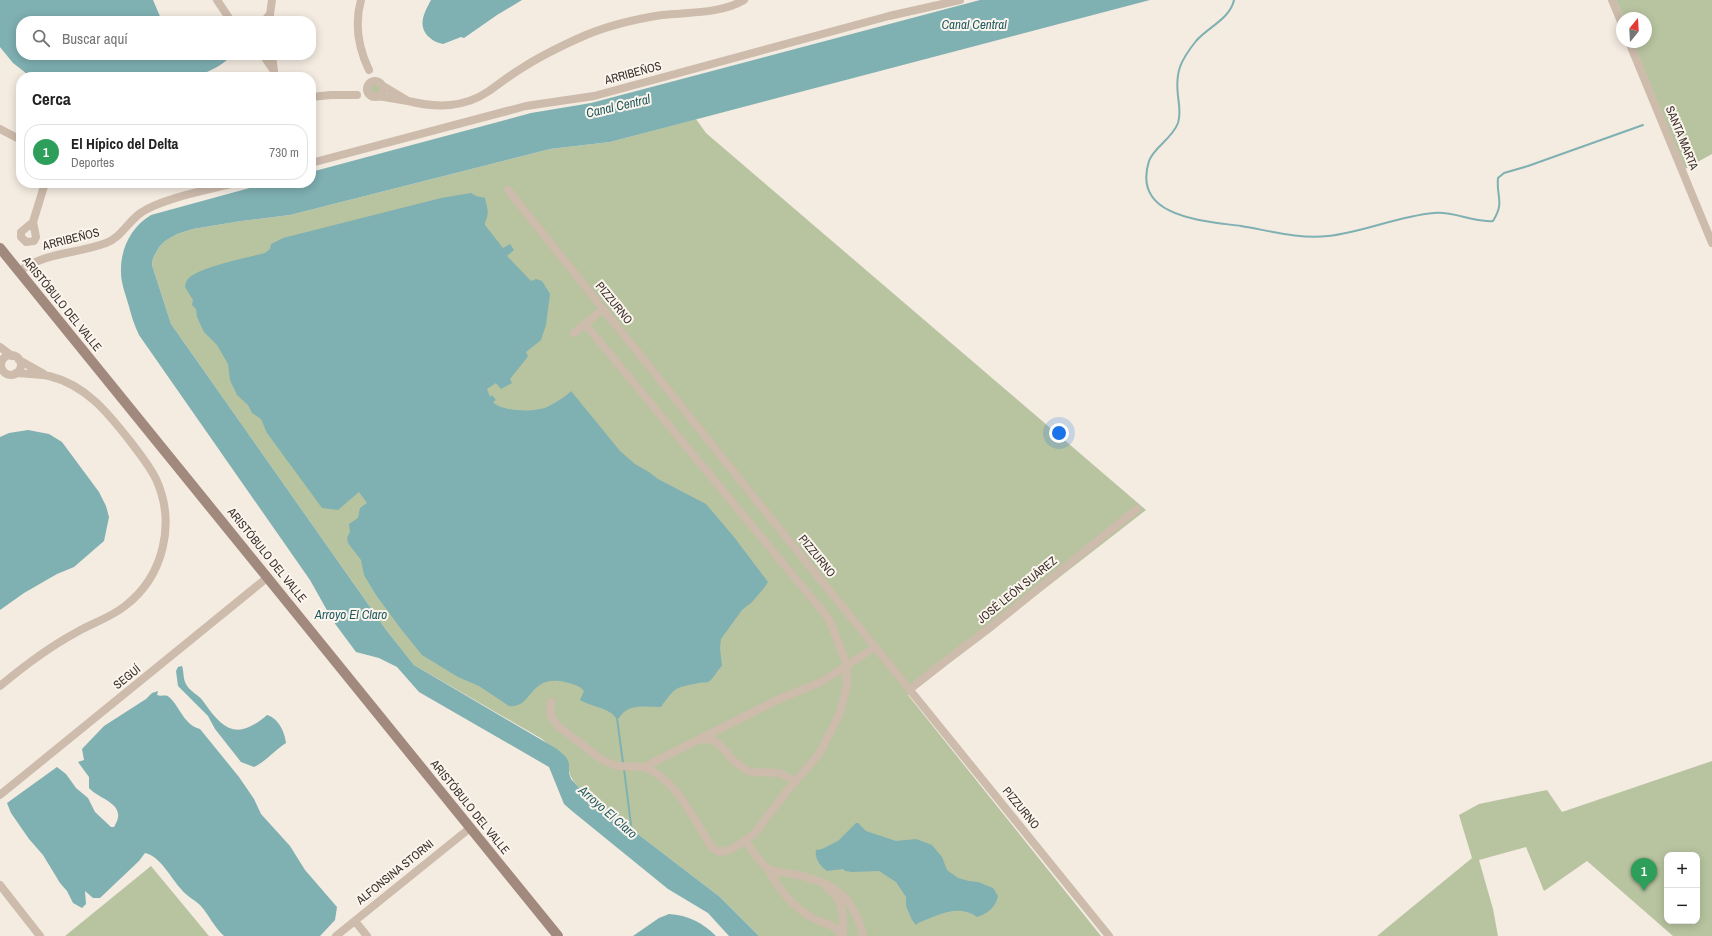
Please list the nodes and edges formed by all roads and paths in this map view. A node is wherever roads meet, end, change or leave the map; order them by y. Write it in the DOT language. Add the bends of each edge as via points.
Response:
graph roads {
  1 [pos="217,0"];
  2 [pos="272,0"];
  3 [pos="361,0"];
  4 [pos="744,0"];
  5 [pos="960,0"];
  6 [pos="1612,0"];
  7 [pos="1617,12"];
  8 [pos="228,16"];
  9 [pos="269,16"];
  10 [pos="1631,48"];
  11 [pos="266,60"];
  12 [pos="273,60"];
  13 [pos="273,72"];
  14 [pos="274,72"];
  15 [pos="375,84"];
  16 [pos="357,95"];
  17 [pos="316,96"];
  18 [pos="375,96"];
  19 [pos="408,101"];
  20 [pos="0,129"];
  21 [pos="16,137"];
  22 [pos="316,162"];
  23 [pos="43,188"];
  24 [pos="217,188"];
  25 [pos="508,190"];
  26 [pos="33,222"];
  27 [pos="1712,243"];
  28 [pos="0,248"];
  29 [pos="20,271"];
  30 [pos="603,309"];
  31 [pos="585,324"];
  32 [pos="574,333"];
  33 [pos="0,347"];
  34 [pos="15,358"];
  35 [pos="1,361"];
  36 [pos="8,375"];
  37 [pos="48,376"];
  38 [pos="1137,509"];
  39 [pos="268,577"];
  40 [pos="875,647"];
  41 [pos="847,665"];
  42 [pos="0,686"];
  43 [pos="910,689"];
  44 [pos="551,702"];
  45 [pos="701,739"];
  46 [pos="644,767"];
  47 [pos="796,781"];
  48 [pos="0,795"];
  49 [pos="470,828"];
  50 [pos="746,841"];
  51 [pos="768,869"];
  52 [pos="818,880"];
  53 [pos="0,885"];
  54 [pos="355,921"];
  55 [pos="40,936"];
  56 [pos="336,936"];
  57 [pos="367,936"];
  58 [pos="558,936"];
  59 [pos="842,936"];
  60 [pos="863,936"];
  61 [pos="1109,936"];
  1 -- 8 [label="street"];
  2 -- 9 [label="street"];
  3 -- 15 [label="street" via="357,34 362,57"];
  4 -- 19 [label="street" via="716,10 634,20 593,32 536,59 489,91 458,105 436,107"];
  5 -- 22 [label="street, ARRIBEÑOS" via="889,16 594,96 526,106"];
  6 -- 7 [label="street"];
  10 -- 27 [label="street, SANTA MARTA"];
  11 -- 13 [label="street"];
  12 -- 14 [label="street"];
  15 -- 16 [label="street"];
  15 -- 18 [label="street" via="368,92"];
  15 -- 18 [label="street" via="383,91"];
  15 -- 19 [label="street"];
  16 -- 17 [label="street"];
  16 -- 18 [label="street"];
  18 -- 19 [label="street"];
  20 -- 21 [label="street"];
  23 -- 26 [label="street"];
  24 -- 29 [label="street, ARRIBEÑOS" via="150,207 106,243 40,259"];
  25 -- 30 [label="street, PIZZURNO"];
  28 -- 29 [label="street, ARISTÓBULO DEL VALLE"];
  29 -- 39 [label="street, ARISTÓBULO DEL VALLE"];
  30 -- 31 [label="street"];
  30 -- 40 [label="street, PIZZURNO"];
  31 -- 32 [label="street"];
  31 -- 41 [label="street" via="829,619"];
  33 -- 34 [label="street"];
  34 -- 35 [label="street" via="7,357"];
  34 -- 36 [label="street" via="20,366"];
  34 -- 37 [label="street"];
  35 -- 36 [label="street" via="3,371"];
  36 -- 37 [label="street"];
  37 -- 42 [label="street" via="67,383 91,397 147,464 164,502 164,546 147,583 124,607 56,645"];
  38 -- 43 [label="street, JOSÉ LEÓN SUÁREZ"];
  39 -- 48 [label="street, SEGUÍ"];
  39 -- 49 [label="street, ARISTÓBULO DEL VALLE"];
  40 -- 41 [label="street"];
  40 -- 43 [label="street, PIZZURNO"];
  41 -- 45 [label="street" via="821,682 777,700"];
  41 -- 47 [label="street" via="846,690 839,715 819,754"];
  43 -- 61 [label="street, PIZZURNO"];
  44 -- 46 [label="street" via="552,718 559,728 602,758 619,766"];
  45 -- 46 [label="street"];
  45 -- 47 [label="street" via="713,740 720,744 734,761 746,770 779,773"];
  46 -- 50 [label="street" via="664,778 685,803 713,849 719,852 730,850"];
  47 -- 50 [label="street" via="754,835"];
  49 -- 54 [label="street, ALFONSINA STORNI"];
  49 -- 58 [label="street, ARISTÓBULO DEL VALLE"];
  50 -- 51 [label="street"];
  51 -- 52 [label="street"];
  51 -- 59 [label="street" via="777,886 791,901 811,918 836,927"];
  52 -- 59 [label="street" via="841,903 844,913"];
  52 -- 60 [label="street" via="838,890 848,902 860,923"];
  53 -- 55 [label="street"];
  54 -- 56 [label="street, ALFONSINA STORNI"];
  54 -- 57 [label="street"];
}
